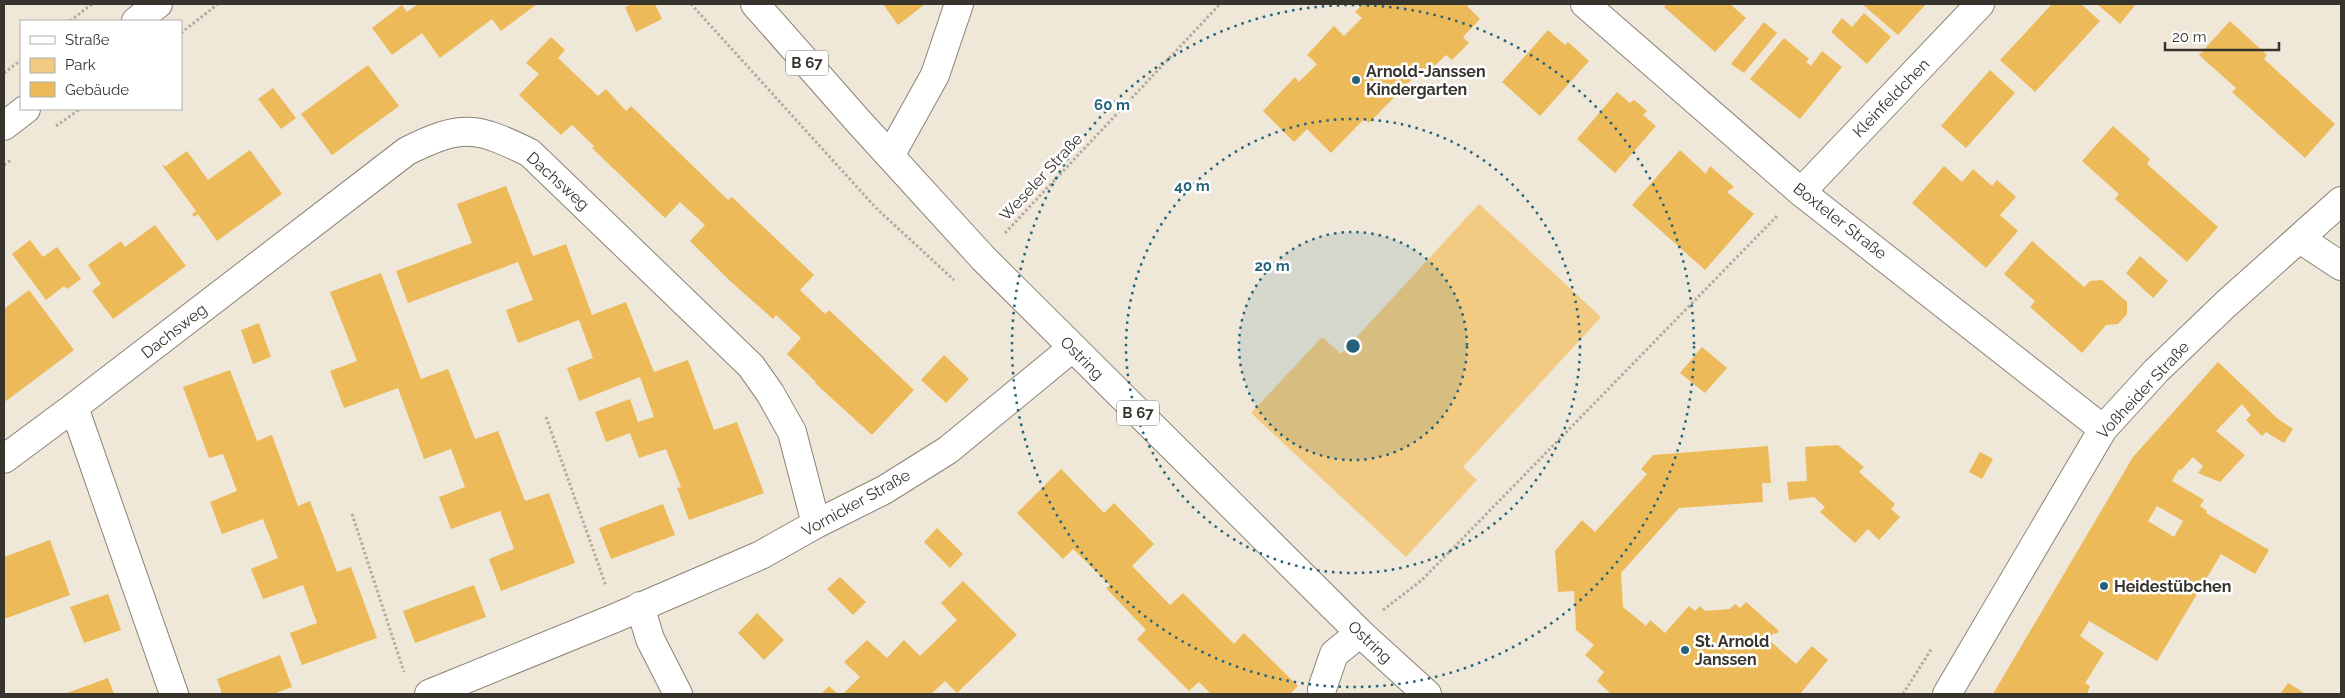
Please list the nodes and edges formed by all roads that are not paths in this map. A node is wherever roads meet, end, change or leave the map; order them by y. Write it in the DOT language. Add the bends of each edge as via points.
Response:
graph roads {
  1 [pos="158,4"];
  2 [pos="755,4"];
  3 [pos="959,4"];
  4 [pos="1585,4"];
  5 [pos="1980,4"];
  6 [pos="137,20"];
  7 [pos="25,110"];
  8 [pos="4,126"];
  9 [pos="890,156"];
  10 [pos="1801,192"];
  11 [pos="2341,201"];
  12 [pos="2300,239"];
  13 [pos="2341,266"];
  14 [pos="1072,348"];
  15 [pos="74,407"];
  16 [pos="2103,429"];
  17 [pos="4,459"];
  18 [pos="816,524"];
  19 [pos="640,606"];
  20 [pos="1360,633"];
  21 [pos="1322,689"];
  22 [pos="174,694"];
  23 [pos="429,694"];
  24 [pos="678,694"];
  25 [pos="1427,694"];
  26 [pos="1947,694"];
  1 -- 6 [label="street"];
  2 -- 9 [label="street, Ostring / B 67"];
  3 -- 9 [label="street" via="935,75"];
  4 -- 10 [label="street, Boxteler Straße"];
  5 -- 10 [label="street, Kleinfeldchen"];
  7 -- 8 [label="street"];
  9 -- 14 [label="street, Ostring / B 67" via="983,258"];
  10 -- 16 [label="street, Boxteler Straße"];
  11 -- 12 [label="street, Voßheider Straße"];
  12 -- 13 [label="street"];
  12 -- 16 [label="street, Voßheider Straße" via="2226,304"];
  14 -- 18 [label="street, Vornicker Straße" via="948,450 884,490"];
  14 -- 20 [label="street, Ostring / B 67"];
  15 -- 17 [label="street, Dachsweg"];
  15 -- 18 [label="street, Dachsweg" via="406,152 438,136 469,130 501,139 530,153 751,366 792,432"];
  15 -- 22 [label="street"];
  16 -- 26 [label="street, Voßheider Straße"];
  18 -- 19 [label="street, Vornicker Straße" via="761,555"];
  19 -- 23 [label="street, Vornicker Straße"];
  19 -- 24 [label="street" via="650,638"];
  20 -- 21 [label="street" via="1334,654"];
  20 -- 25 [label="street, Ostring / B 67"];
}
